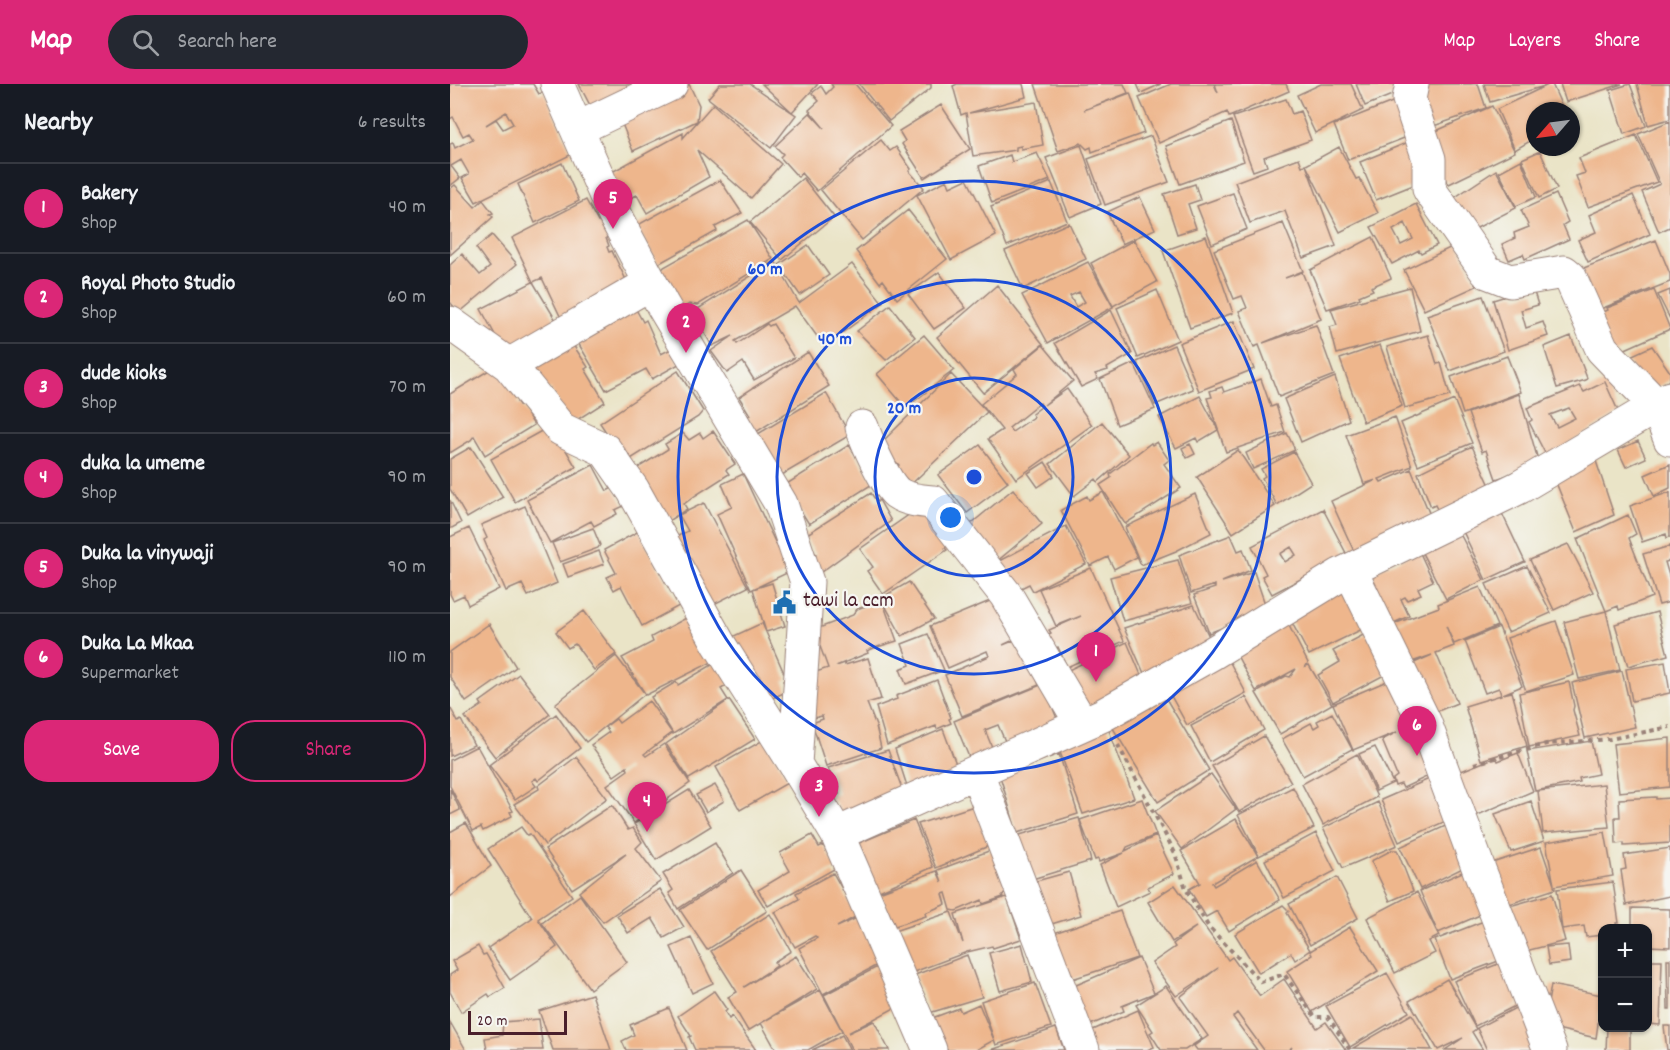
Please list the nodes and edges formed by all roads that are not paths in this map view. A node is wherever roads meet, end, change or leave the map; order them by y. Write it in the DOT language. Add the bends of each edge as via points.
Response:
graph roads {
  1 [pos="557,84"];
  2 [pos="671,84"];
  3 [pos="1412,84"];
  4 [pos="577,129"];
  5 [pos="651,283"];
  6 [pos="450,323"];
  7 [pos="509,365"];
  8 [pos="1663,402"];
  9 [pos="862,427"];
  10 [pos="1670,439"];
  11 [pos="1350,570"];
  12 [pos="1093,720"];
  13 [pos="795,764"];
  14 [pos="977,773"];
  15 [pos="837,834"];
  16 [pos="929,1049"];
  17 [pos="1083,1050"];
  18 [pos="1550,1050"];
  1 -- 4 [label="street"];
  2 -- 4 [label="street"];
  3 -- 8 [label="street" via="1409,99 1429,159 1429,189 1487,272 1509,281 1564,272 1570,277 1602,349"];
  4 -- 5 [label="street" via="614,214"];
  5 -- 7 [label="street"];
  5 -- 13 [label="street" via="781,504 807,582"];
  6 -- 7 [label="street"];
  7 -- 13 [label="street" via="561,429 605,450 633,490 719,644"];
  8 -- 10 [label="street"];
  8 -- 11 [label="street" via="1520,486"];
  9 -- 12 [label="street" via="870,450 896,492 914,500 933,502 1006,595"];
  11 -- 12 [label="street"];
  11 -- 18 [label="street" via="1425,723"];
  12 -- 14 [label="street"];
  13 -- 15 [label="street"];
  14 -- 15 [label="street"];
  14 -- 17 [label="street"];
  15 -- 16 [label="street"];
}
